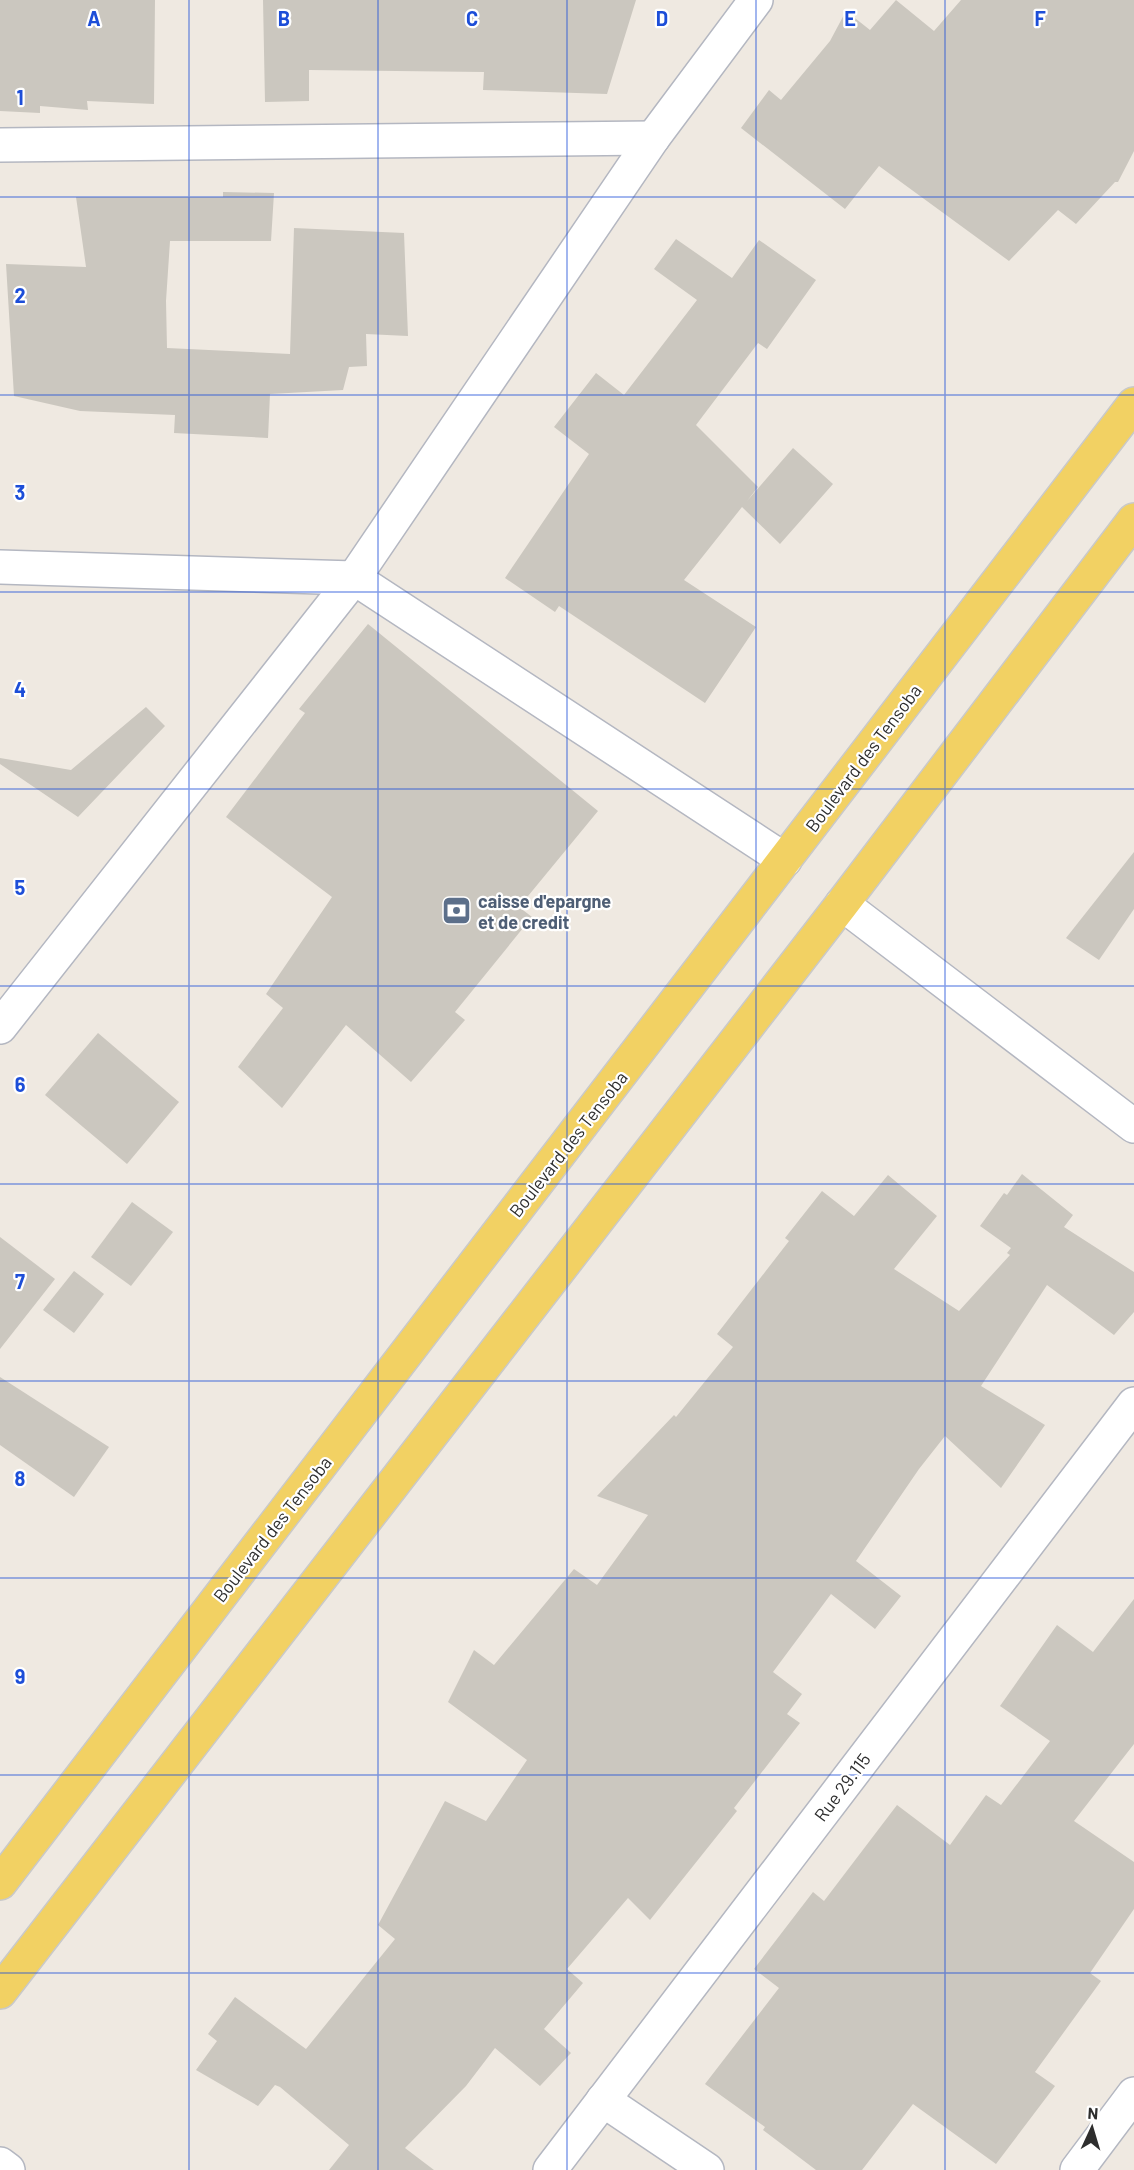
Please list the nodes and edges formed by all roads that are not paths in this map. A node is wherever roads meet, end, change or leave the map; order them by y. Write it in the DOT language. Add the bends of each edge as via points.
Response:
graph roads {
  1 [pos="756,0"];
  2 [pos="653,138"];
  3 [pos="0,145"];
  4 [pos="1134,404"];
  5 [pos="1134,520"];
  6 [pos="0,567"];
  7 [pos="354,578"];
  8 [pos="785,860"];
  9 [pos="842,904"];
  10 [pos="0,1027"];
  11 [pos="1134,1126"];
  12 [pos="1134,1404"];
  13 [pos="0,1883"];
  14 [pos="0,1992"];
  15 [pos="1134,2094"];
  16 [pos="603,2100"];
  17 [pos="0,2164"];
  18 [pos="8,2170"];
  19 [pos="550,2170"];
  20 [pos="707,2170"];
  21 [pos="1077,2170"];
  1 -- 2 [label="street"];
  2 -- 3 [label="street"];
  2 -- 7 [label="street"];
  4 -- 8 [label="main road, Boulevard des Tensoba"];
  5 -- 9 [label="main road"];
  6 -- 7 [label="street"];
  7 -- 8 [label="street"];
  7 -- 10 [label="street"];
  8 -- 13 [label="main road, Boulevard des Tensoba"];
  9 -- 11 [label="street"];
  9 -- 14 [label="main road"];
  12 -- 16 [label="street, Rue 29.115"];
  15 -- 21 [label="street"];
  16 -- 19 [label="street, Rue 29.115"];
  16 -- 20 [label="street"];
  17 -- 18 [label="street"];
}
